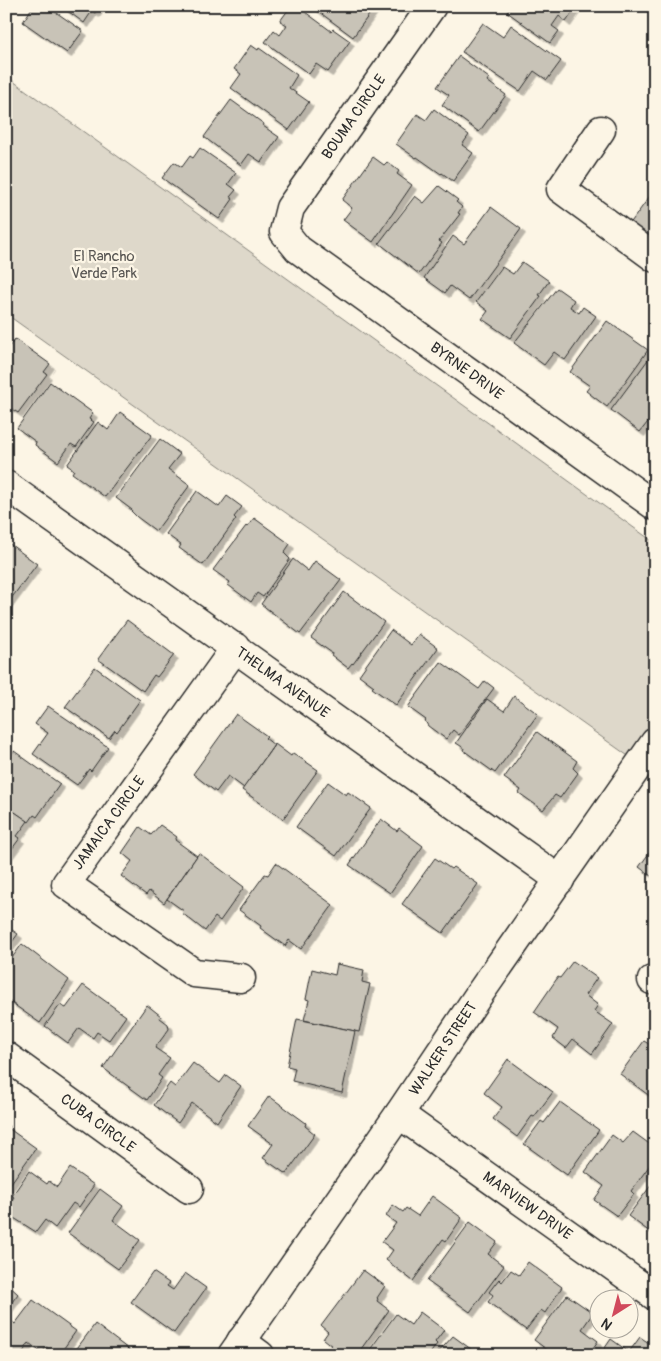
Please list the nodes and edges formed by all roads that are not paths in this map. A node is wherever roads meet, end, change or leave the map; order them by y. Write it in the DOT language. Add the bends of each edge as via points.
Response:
graph roads {
  1 [pos="432,6"];
  2 [pos="601,130"];
  3 [pos="284,232"];
  4 [pos="655,258"];
  5 [pos="6,485"];
  6 [pos="655,506"];
  7 [pos="236,647"];
  8 [pos="655,742"];
  9 [pos="560,880"];
  10 [pos="240,978"];
  11 [pos="6,1056"];
  12 [pos="399,1114"];
  13 [pos="189,1189"];
  14 [pos="655,1296"];
  15 [pos="245,1350"];
  1 -- 3 [label="street, BOUMA CIRCLE" via="290,208"];
  2 -- 4 [label="street" via="561,189"];
  3 -- 6 [label="street, BYRNE DRIVE" via="298,249"];
  5 -- 7 [label="street, THELMA AVENUE"];
  7 -- 9 [label="street, THELMA AVENUE"];
  7 -- 10 [label="street, JAMAICA CIRCLE" via="66,884 194,972"];
  8 -- 9 [label="street, WALKER STREET"];
  9 -- 12 [label="street, WALKER STREET"];
  11 -- 13 [label="street, CUBA CIRCLE"];
  12 -- 14 [label="street, MARVIEW DRIVE"];
  12 -- 15 [label="street, WALKER STREET"];
}
